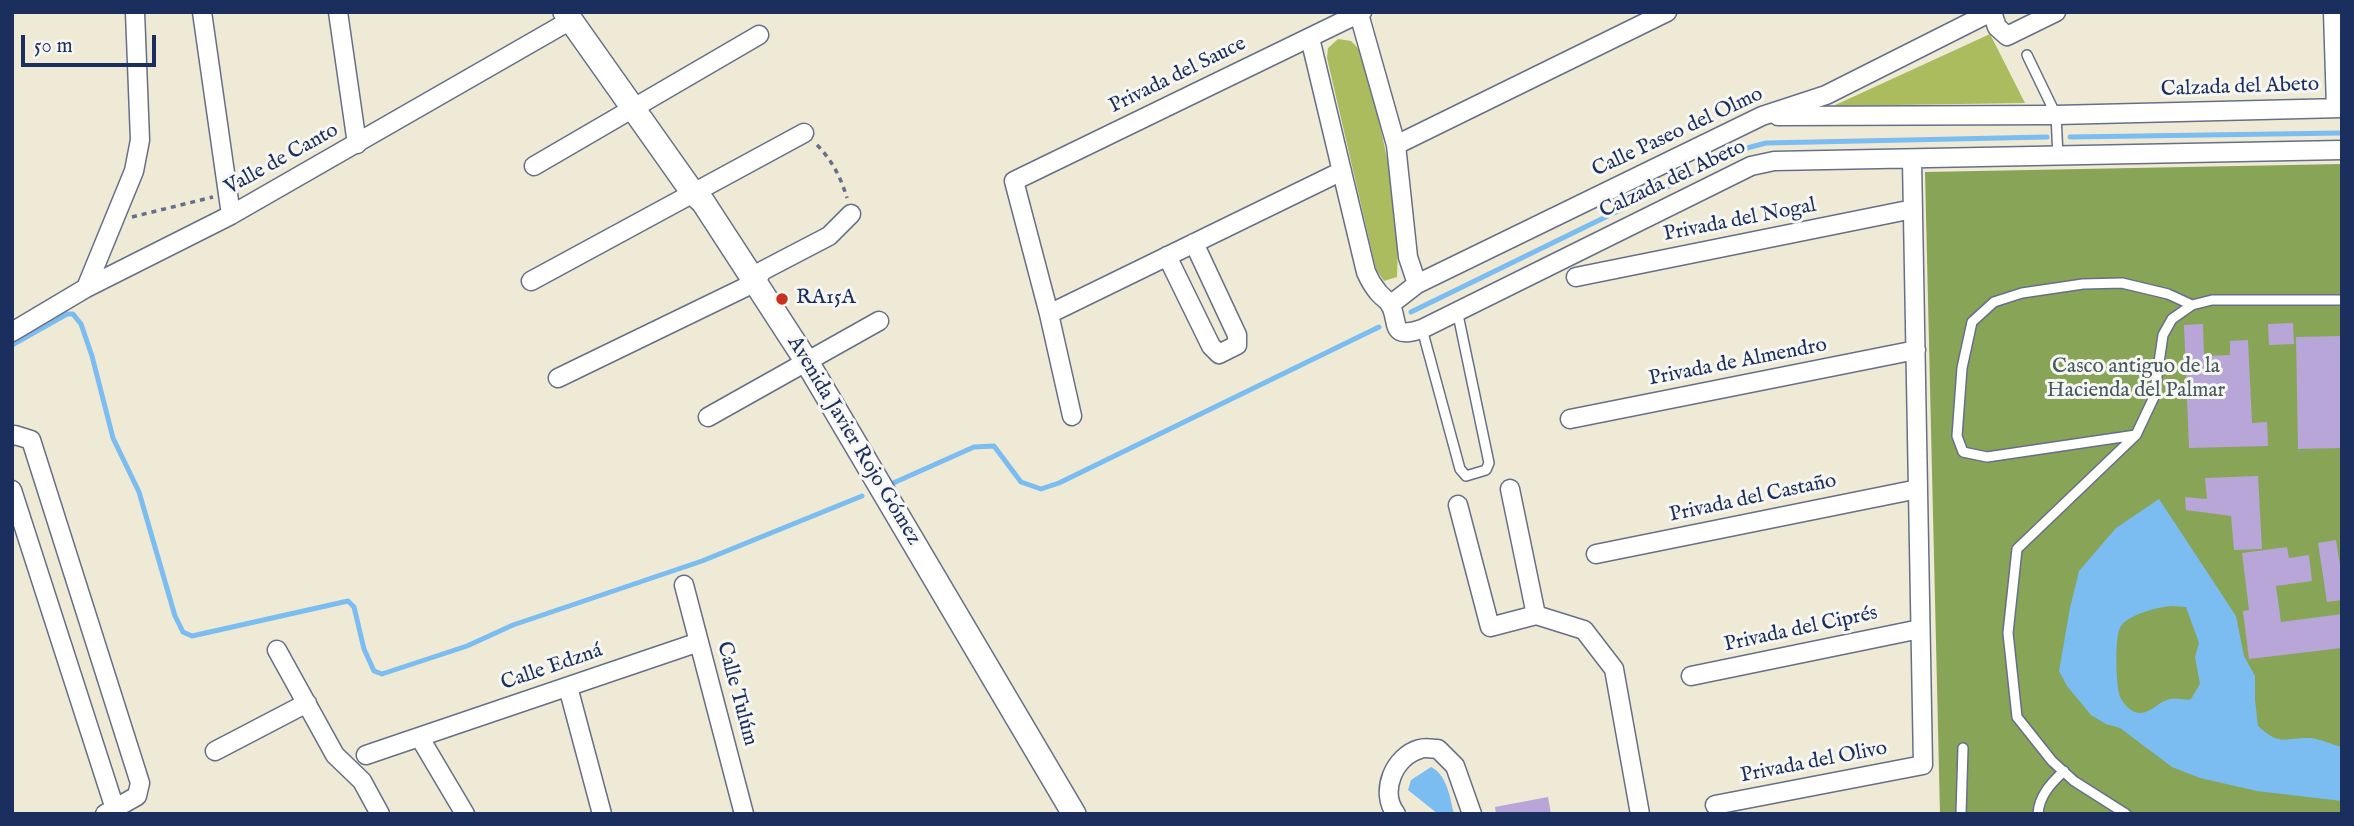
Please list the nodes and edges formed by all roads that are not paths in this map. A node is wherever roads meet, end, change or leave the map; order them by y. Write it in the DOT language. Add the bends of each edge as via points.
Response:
graph roads {
  1 [pos="135,12"];
  2 [pos="202,12"];
  3 [pos="338,12"];
  4 [pos="1667,12"];
  5 [pos="1991,12"];
  6 [pos="2056,12"];
  7 [pos="2333,12"];
  8 [pos="1360,13"];
  9 [pos="568,16"];
  10 [pos="759,35"];
  11 [pos="1310,38"];
  12 [pos="2027,55"];
  13 [pos="2339,108"];
  14 [pos="633,109"];
  15 [pos="2056,115"];
  16 [pos="1762,116"];
  17 [pos="804,133"];
  18 [pos="357,144"];
  19 [pos="1396,145"];
  20 [pos="2342,150"];
  21 [pos="2058,157"];
  22 [pos="1912,160"];
  23 [pos="534,166"];
  24 [pos="1342,170"];
  25 [pos="693,193"];
  26 [pos="1913,209"];
  27 [pos="851,214"];
  28 [pos="232,215"];
  29 [pos="1194,243"];
  30 [pos="1167,256"];
  31 [pos="1576,276"];
  32 [pos="531,281"];
  33 [pos="755,282"];
  34 [pos="1417,284"];
  35 [pos="86,288"];
  36 [pos="2342,300"];
  37 [pos="1390,305"];
  38 [pos="2192,305"];
  39 [pos="1457,310"];
  40 [pos="1049,314"];
  41 [pos="879,321"];
  42 [pos="1422,329"];
  43 [pos="12,332"];
  44 [pos="1916,350"];
  45 [pos="807,362"];
  46 [pos="558,378"];
  47 [pos="1072,416"];
  48 [pos="708,417"];
  49 [pos="1570,419"];
  50 [pos="2136,435"];
  51 [pos="12,436"];
  52 [pos="1510,489"];
  53 [pos="1918,489"];
  54 [pos="12,490"];
  55 [pos="1458,505"];
  56 [pos="1596,554"];
  57 [pos="684,585"];
  58 [pos="1536,615"];
  59 [pos="1920,629"];
  60 [pos="699,642"];
  61 [pos="277,650"];
  62 [pos="1691,676"];
  63 [pos="568,687"];
  64 [pos="307,703"];
  65 [pos="420,738"];
  66 [pos="1963,748"];
  67 [pos="215,751"];
  68 [pos="366,755"];
  69 [pos="2064,771"];
  70 [pos="1715,805"];
  71 [pos="110,811"];
  72 [pos="380,814"];
  73 [pos="465,814"];
  74 [pos="603,814"];
  75 [pos="744,814"];
  76 [pos="1074,814"];
  77 [pos="1396,814"];
  78 [pos="1472,814"];
  79 [pos="1640,814"];
  80 [pos="1961,814"];
  81 [pos="2038,814"];
  82 [pos="2126,814"];
  1 -- 35 [label="street" via="140,140 134,171"];
  2 -- 28 [label="street"];
  3 -- 18 [label="street"];
  4 -- 19 [label="street"];
  5 -- 6 [label="street" via="2007,36"];
  5 -- 16 [label="street, Calle Paseo del Olmo" via="1826,95"];
  7 -- 13 [label="street"];
  8 -- 11 [label="street, Privada del Sauce"];
  8 -- 19 [label="street"];
  9 -- 14 [label="street, Avenida Javier Rojo Gómez"];
  9 -- 18 [label="street, Valle de Canto"];
  10 -- 14 [label="street"];
  11 -- 24 [label="street"];
  11 -- 40 [label="street, Privada del Sauce" via="1014,181"];
  12 -- 15 [label="lane"];
  13 -- 15 [label="street, Calzada del Abeto"];
  14 -- 23 [label="street"];
  14 -- 25 [label="street, Avenida Javier Rojo Gómez"];
  15 -- 16 [label="street, Calzada del Abeto"];
  15 -- 21 [label="lane"];
  16 -- 34 [label="street, Calle Paseo del Olmo"];
  17 -- 25 [label="street"];
  18 -- 28 [label="street, Valle de Canto"];
  19 -- 34 [label="street" via="1408,257"];
  20 -- 21 [label="street, Calzada del Abeto"];
  21 -- 22 [label="street, Calzada del Abeto"];
  22 -- 26 [label="street"];
  22 -- 39 [label="street, Calzada del Abeto" via="1774,161 1751,166"];
  24 -- 29 [label="street"];
  24 -- 37 [label="street" via="1366,272"];
  25 -- 32 [label="street"];
  25 -- 33 [label="street, Avenida Javier Rojo Gómez"];
  26 -- 31 [label="street, Privada del Nogal"];
  26 -- 44 [label="street"];
  27 -- 33 [label="street" via="829,236 762,271"];
  28 -- 35 [label="street, Valle de Canto"];
  29 -- 30 [label="street"];
  29 -- 30 [label="street" via="1237,335 1237,345 1231,349 1219,354 1211,346"];
  30 -- 40 [label="street"];
  33 -- 45 [label="street, Avenida Javier Rojo Gómez"];
  33 -- 46 [label="street"];
  34 -- 37 [label="street, Calle Paseo del Olmo"];
  35 -- 43 [label="street, Valle de Canto"];
  36 -- 38 [label="lane" via="2211,300"];
  37 -- 42 [label="street" via="1395,327 1402,332"];
  38 -- 50 [label="lane" via="2172,319 2163,335 2154,397"];
  38 -- 50 [label="lane" via="2122,283 2083,284 1994,302 1972,322 1962,368 1957,436 1964,452 1987,457"];
  39 -- 42 [label="street, Calzada del Abeto"];
  39 -- 42 [label="lane" via="1489,463 1486,470 1466,476 1460,469"];
  40 -- 47 [label="street"];
  41 -- 45 [label="street"];
  44 -- 49 [label="street, Privada de Almendro"];
  44 -- 53 [label="street"];
  45 -- 48 [label="street"];
  45 -- 76 [label="street, Avenida Javier Rojo Gómez"];
  50 -- 69 [label="lane" via="2017,549 2008,633 2017,717"];
  51 -- 71 [label="street" via="31,440 140,783 136,796"];
  52 -- 58 [label="street"];
  53 -- 56 [label="street, Privada del Castaño"];
  53 -- 59 [label="street"];
  54 -- 71 [label="street"];
  55 -- 58 [label="street" via="1490,627"];
  57 -- 60 [label="street, Calle Tulúm"];
  58 -- 79 [label="street" via="1584,630 1614,669"];
  59 -- 62 [label="street, Privada del Ciprés"];
  59 -- 70 [label="street, Privada del Olivo" via="1923,765"];
  60 -- 63 [label="street, Calle Edzná"];
  60 -- 75 [label="street, Calle Tulúm"];
  61 -- 64 [label="street"];
  63 -- 65 [label="street, Calle Edzná"];
  63 -- 74 [label="street"];
  64 -- 67 [label="street"];
  64 -- 72 [label="street" via="335,755 362,781"];
  65 -- 68 [label="street, Calle Edzná"];
  65 -- 73 [label="street"];
  66 -- 80 [label="lane"];
  69 -- 81 [label="lane" via="2039,803"];
  69 -- 82 [label="lane"];
  77 -- 78 [label="street" via="1387,791 1393,772 1408,756 1429,748 1438,749 1455,766"];
}
